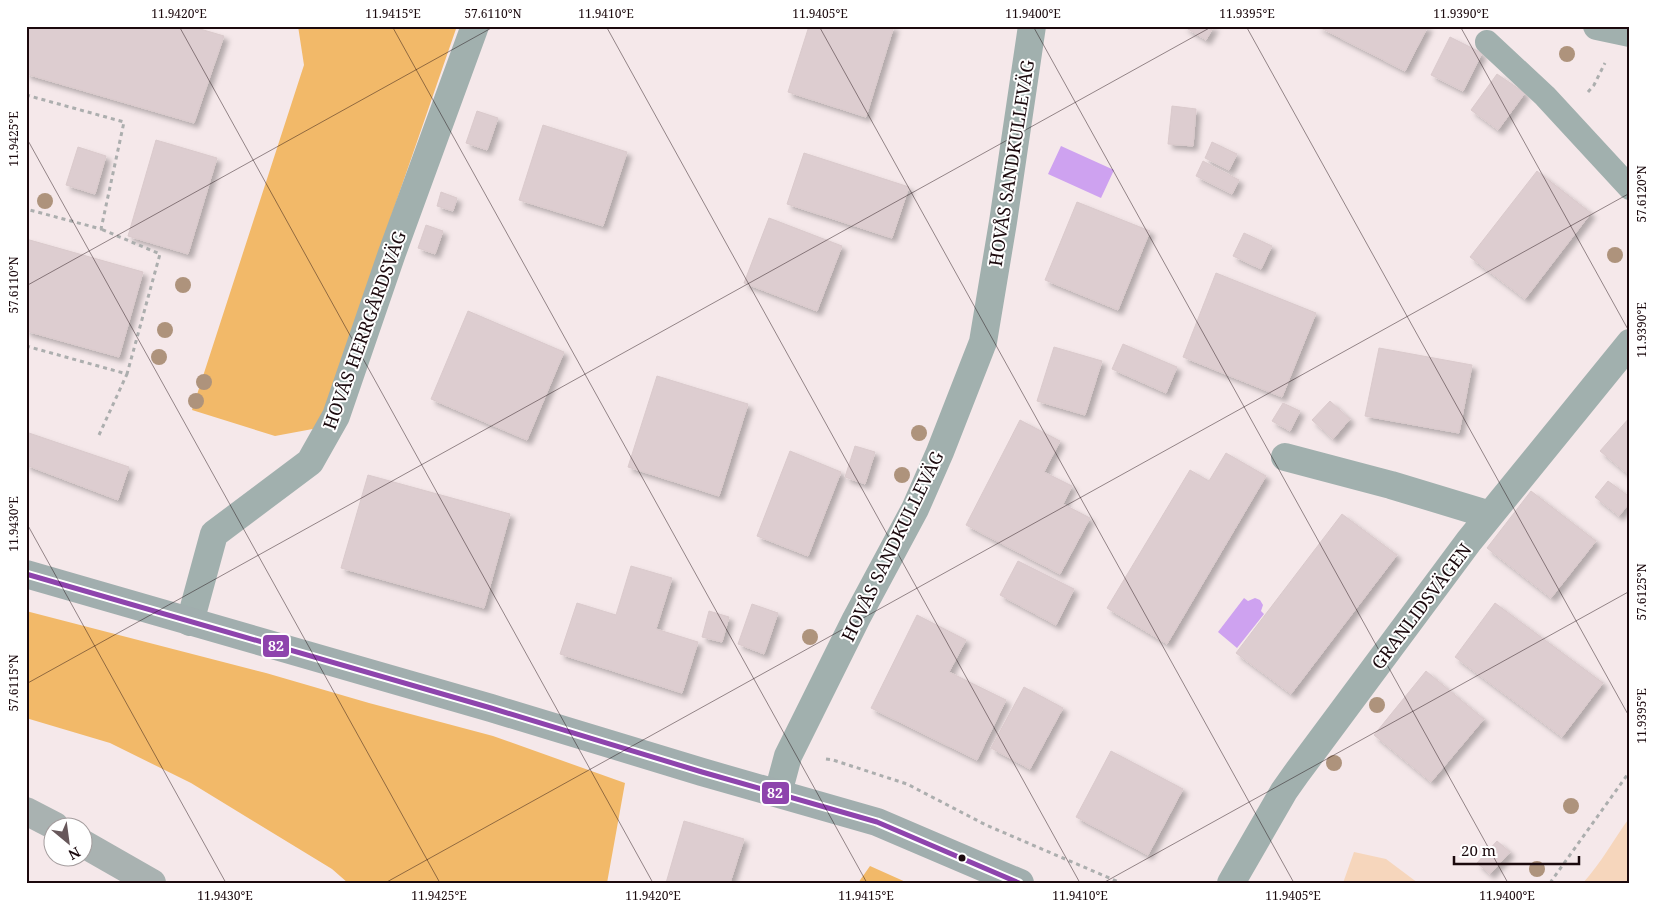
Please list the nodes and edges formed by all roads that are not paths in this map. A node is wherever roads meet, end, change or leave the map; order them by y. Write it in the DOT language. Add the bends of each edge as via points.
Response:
graph roads {
  1 [pos="475,26"];
  2 [pos="1032,26"];
  3 [pos="1487,42"];
  4 [pos="1630,188"];
  5 [pos="1630,343"];
  6 [pos="1285,456"];
  7 [pos="1490,515"];
  8 [pos="26,574"];
  9 [pos="190,622"];
  10 [pos="778,794"];
  11 [pos="26,812"];
  12 [pos="42,820"];
  13 [pos="92,849"];
  14 [pos="152,883"];
  15 [pos="1020,883"];
  16 [pos="1231,883"];
  1 -- 9 [label="street, HOVÅS HERRGÅRDSVÄG" via="336,416 310,462 214,534"];
  2 -- 10 [label="street, HOVÅS SANDKULLEVÄG" via="983,342 915,509 856,618 788,756"];
  3 -- 4 [label="lane" via="1545,96"];
  5 -- 7 [label="street, GRANLIDSVÄGEN"];
  6 -- 7 [label="street"];
  7 -- 16 [label="street, GRANLIDSVÄGEN" via="1284,791"];
  8 -- 9 [label="street"];
  9 -- 10 [label="street"];
  10 -- 15 [label="street" via="878,822"];
  11 -- 12 [label="main road"];
  13 -- 14 [label="main road"];
}
